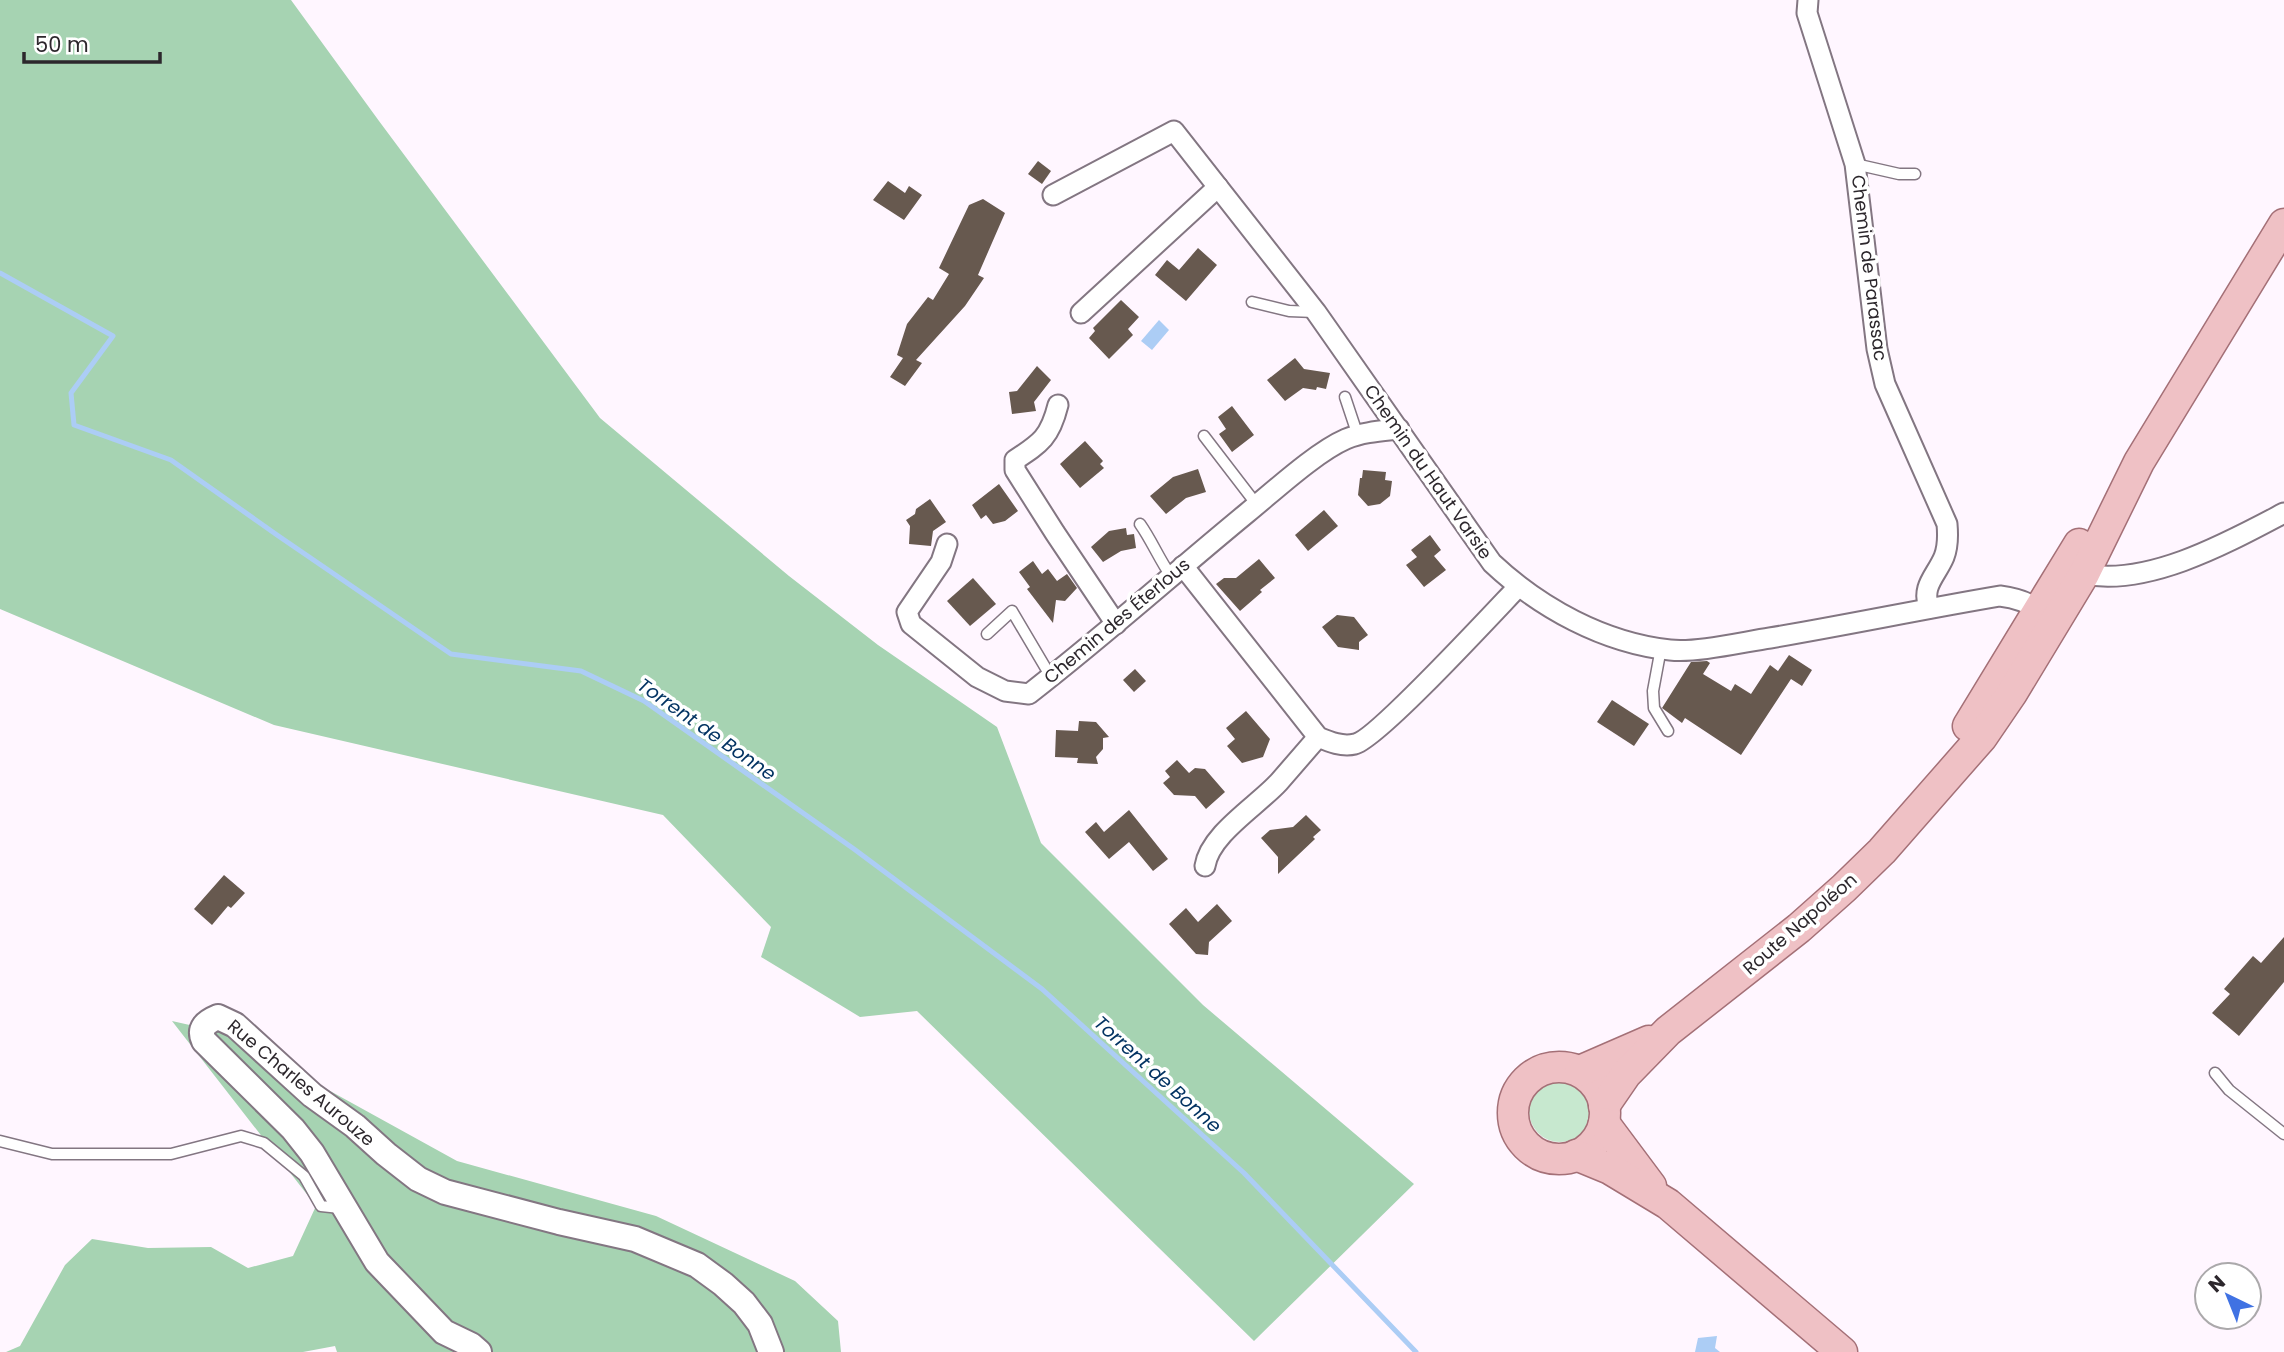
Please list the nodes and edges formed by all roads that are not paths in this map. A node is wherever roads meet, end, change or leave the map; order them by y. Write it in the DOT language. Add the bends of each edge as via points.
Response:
graph roads {
  1 [pos="1808,0"];
  2 [pos="1856,164"];
  3 [pos="1915,174"];
  4 [pos="1218,187"];
  5 [pos="1053,195"];
  6 [pos="2284,223"];
  7 [pos="1252,302"];
  8 [pos="1316,312"];
  9 [pos="1081,313"];
  10 [pos="1345,397"];
  11 [pos="1058,405"];
  12 [pos="1399,429"];
  13 [pos="1204,436"];
  14 [pos="1358,436"];
  15 [pos="2139,462"];
  16 [pos="1257,505"];
  17 [pos="2284,513"];
  18 [pos="1140,524"];
  19 [pos="947,544"];
  20 [pos="1177,571"];
  21 [pos="2084,574"];
  22 [pos="1518,587"];
  23 [pos="1930,608"];
  24 [pos="2038,608"];
  25 [pos="1116,624"];
  26 [pos="987,634"];
  27 [pos="1661,648"];
  28 [pos="1051,677"];
  29 [pos="2012,693"];
  30 [pos="1668,731"];
  31 [pos="1318,737"];
  32 [pos="1922,805"];
  33 [pos="1205,866"];
  34 [pos="1668,1031"];
  35 [pos="1580,1071"];
  36 [pos="2215,1073"];
  37 [pos="1604,1114"];
  38 [pos="2284,1134"];
  39 [pos="0,1141"];
  40 [pos="1576,1155"];
  41 [pos="1668,1204"];
  42 [pos="344,1209"];
  43 [pos="479,1352"];
  44 [pos="771,1352"];
  45 [pos="1842,1352"];
  1 -- 2 [label="street, Chemin de Parassac" via="1807,13"];
  2 -- 3 [label="lane"];
  2 -- 23 [label="street, Chemin de Parassac" via="1885,384 1947,524 1944,556 1927,590"];
  4 -- 5 [label="street, Chemin du Haut Varsie" via="1174,131"];
  4 -- 8 [label="street, Chemin du Haut Varsie"];
  4 -- 9 [label="street"];
  6 -- 15 [label="main road"];
  7 -- 8 [label="lane"];
  8 -- 12 [label="street, Chemin du Haut Varsie"];
  10 -- 14 [label="lane"];
  11 -- 25 [label="street" via="1046,438 1015,460 1015,470"];
  12 -- 14 [label="street, Chemin des Éterlous"];
  12 -- 22 [label="street, Chemin du Haut Varsie" via="1492,564"];
  13 -- 16 [label="lane"];
  14 -- 16 [label="street, Chemin des Éterlous" via="1318,457"];
  15 -- 21 [label="main road"];
  15 -- 24 [label="main road"];
  16 -- 20 [label="street, Chemin des Éterlous"];
  17 -- 21 [label="street" via="2224,545 2155,570"];
  18 -- 20 [label="lane" via="1159,559"];
  19 -- 28 [label="street, Chemin des Éterlous" via="942,562 907,612 911,624 977,677 1005,691 1029,694"];
  20 -- 25 [label="street, Chemin des Éterlous"];
  20 -- 31 [label="street"];
  21 -- 29 [label="main road"];
  22 -- 27 [label="street, Chemin du Haut Varsie" via="1582,624"];
  22 -- 31 [label="street" via="1390,718 1357,744 1337,744"];
  23 -- 24 [label="street, Chemin du Haut Varsie" via="2000,596 2018,598"];
  23 -- 27 [label="street, Chemin du Haut Varsie" via="1724,645"];
  24 -- 29 [label="street" via="2044,619"];
  24 -- 32 [label="main road"];
  25 -- 28 [label="street, Chemin des Éterlous"];
  26 -- 28 [label="lane" via="1012,611"];
  27 -- 30 [label="lane" via="1654,708"];
  29 -- 32 [label="main road" via="1982,737"];
  31 -- 33 [label="street" via="1219,838 1206,855"];
  32 -- 34 [label="main road, Route Napoléon" via="1882,851 1799,928"];
  34 -- 35 [label="main road, Route Napoléon"];
  34 -- 37 [label="main road, Route Napoléon" via="1626,1074"];
  35 -- 37 [label="main road" via="1600,1092"];
  35 -- 40 [label="main road" via="1565,1067 1536,1073 1525,1082 1513,1109 1520,1137 1529,1147 1553,1158"];
  36 -- 38 [label="lane"];
  37 -- 40 [label="main road" via="1598,1136"];
  37 -- 41 [label="main road" via="1643,1176"];
  39 -- 42 [label="lane" via="52,1154 171,1154 241,1136 264,1143 304,1176 321,1206"];
  40 -- 41 [label="main road" via="1610,1168"];
  41 -- 45 [label="main road"];
  42 -- 43 [label="street, Rue Charles Aurouze" via="377,1262 409,1297 444,1332"];
  42 -- 44 [label="street, Rue Charles Aurouze" via="293,1129 204,1041 202,1027 208,1021 218,1017 235,1025 312,1095 418,1179 445,1192 635,1239 697,1265 744,1303 760,1324"];
}
